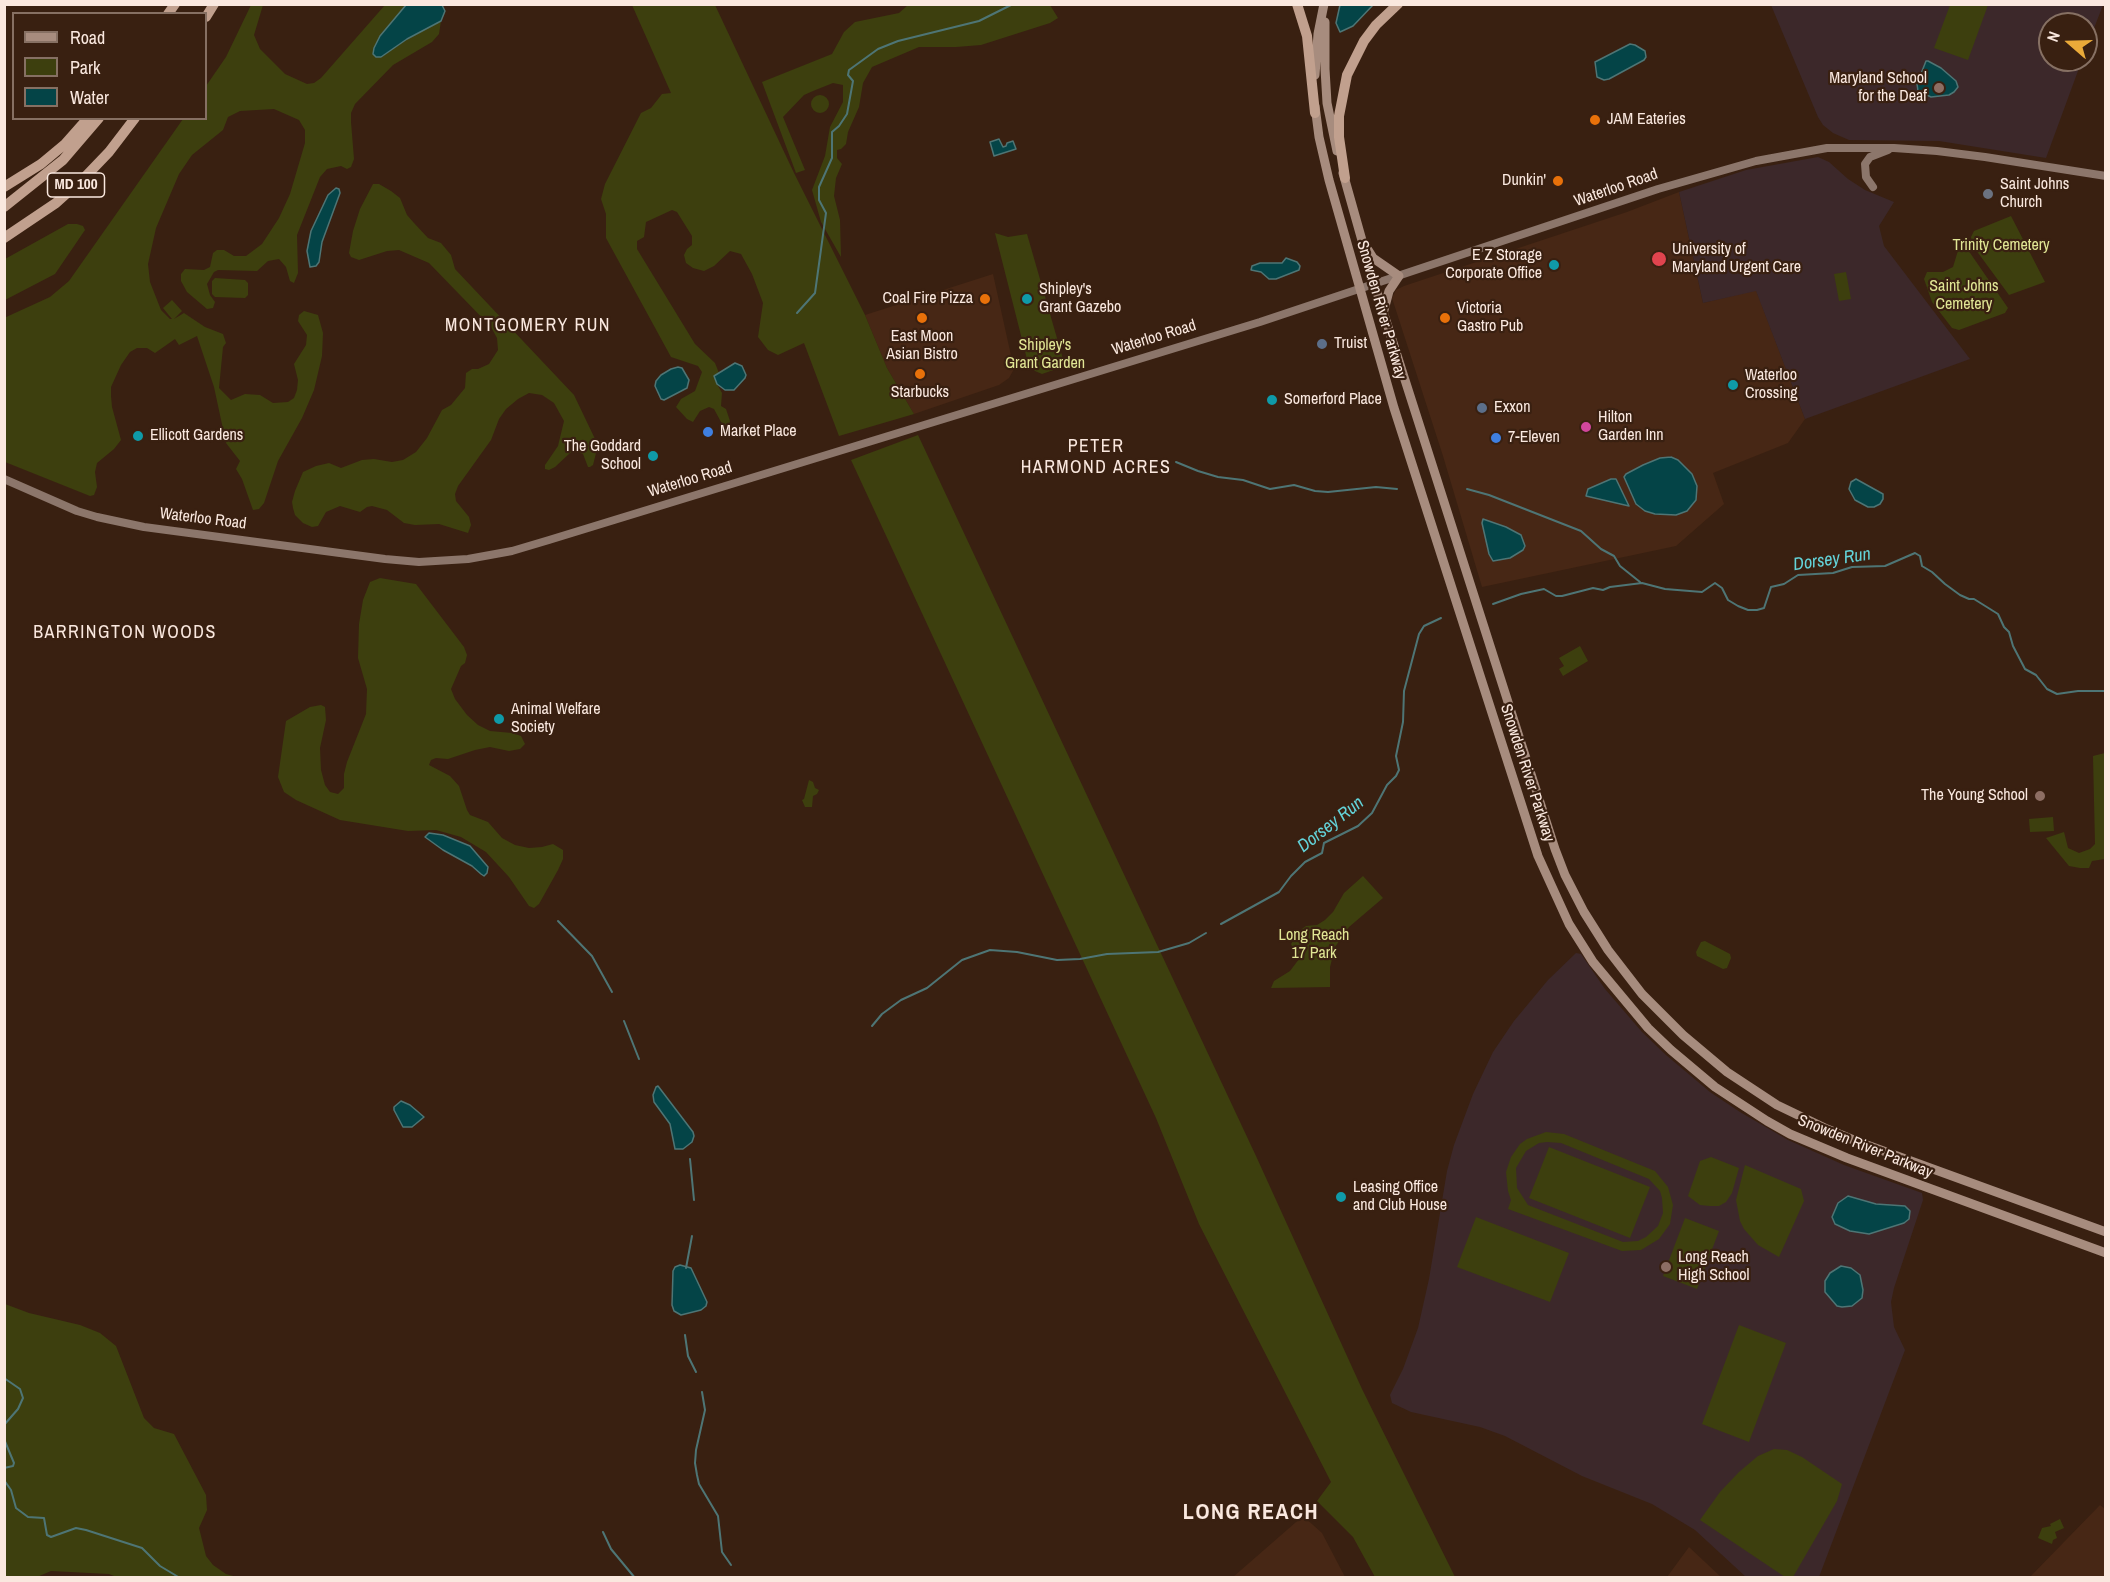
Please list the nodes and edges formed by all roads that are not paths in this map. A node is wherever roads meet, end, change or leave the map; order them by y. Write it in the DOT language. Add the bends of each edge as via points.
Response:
graph roads {
  1 [pos="1297,4"];
  2 [pos="1325,4"];
  3 [pos="1398,4"];
  4 [pos="1315,113"];
  5 [pos="86,120"];
  6 [pos="97,120"];
  7 [pos="133,120"];
  8 [pos="1894,148"];
  9 [pos="2106,176"];
  10 [pos="1345,178"];
  11 [pos="1873,187"];
  12 [pos="4,188"];
  13 [pos="4,207"];
  14 [pos="4,238"];
  15 [pos="1363,243"];
  16 [pos="1399,276"];
  17 [pos="1374,283"];
  18 [pos="1359,288"];
  19 [pos="1383,313"];
  20 [pos="4,479"];
  21 [pos="2106,1232"];
  22 [pos="2106,1253"];
  1 -- 4 [label="highway" via="1307,36"];
  2 -- 4 [label="main road, Snowden River Parkway" via="1318,34"];
  2 -- 10 [label="main road, Snowden River Parkway" via="1327,103"];
  3 -- 10 [label="highway" via="1364,41 1347,75 1339,116"];
  4 -- 18 [label="main road, Snowden River Parkway"];
  5 -- 12 [label="highway" via="41,164"];
  6 -- 13 [label="highway, MD 100" via="63,160"];
  7 -- 14 [label="highway, MD 100" via="86,176 56,203"];
  8 -- 9 [label="main road, Waterloo Road"];
  8 -- 11 [label="main road" via="1867,160 1865,172"];
  8 -- 16 [label="main road, Waterloo Road" via="1827,148 1732,167"];
  10 -- 15 [label="main road, Snowden River Parkway"];
  15 -- 16 [label="main road" via="1373,258"];
  15 -- 17 [label="main road, Snowden River Parkway"];
  16 -- 17 [label="main road, Waterloo Road"];
  16 -- 19 [label="main road" via="1389,291"];
  17 -- 18 [label="main road, Waterloo Road"];
  17 -- 19 [label="main road, Snowden River Parkway"];
  18 -- 20 [label="main road, Waterloo Road" via="1260,322 549,540 468,560 385,559 134,525 77,511"];
  18 -- 22 [label="main road, Snowden River Parkway" via="1538,856 1569,924 1599,969 1671,1050 1715,1087 1790,1134"];
  19 -- 21 [label="main road, Snowden River Parkway" via="1555,849 1584,912 1642,994 1727,1072 1799,1116 1856,1141"];
}
